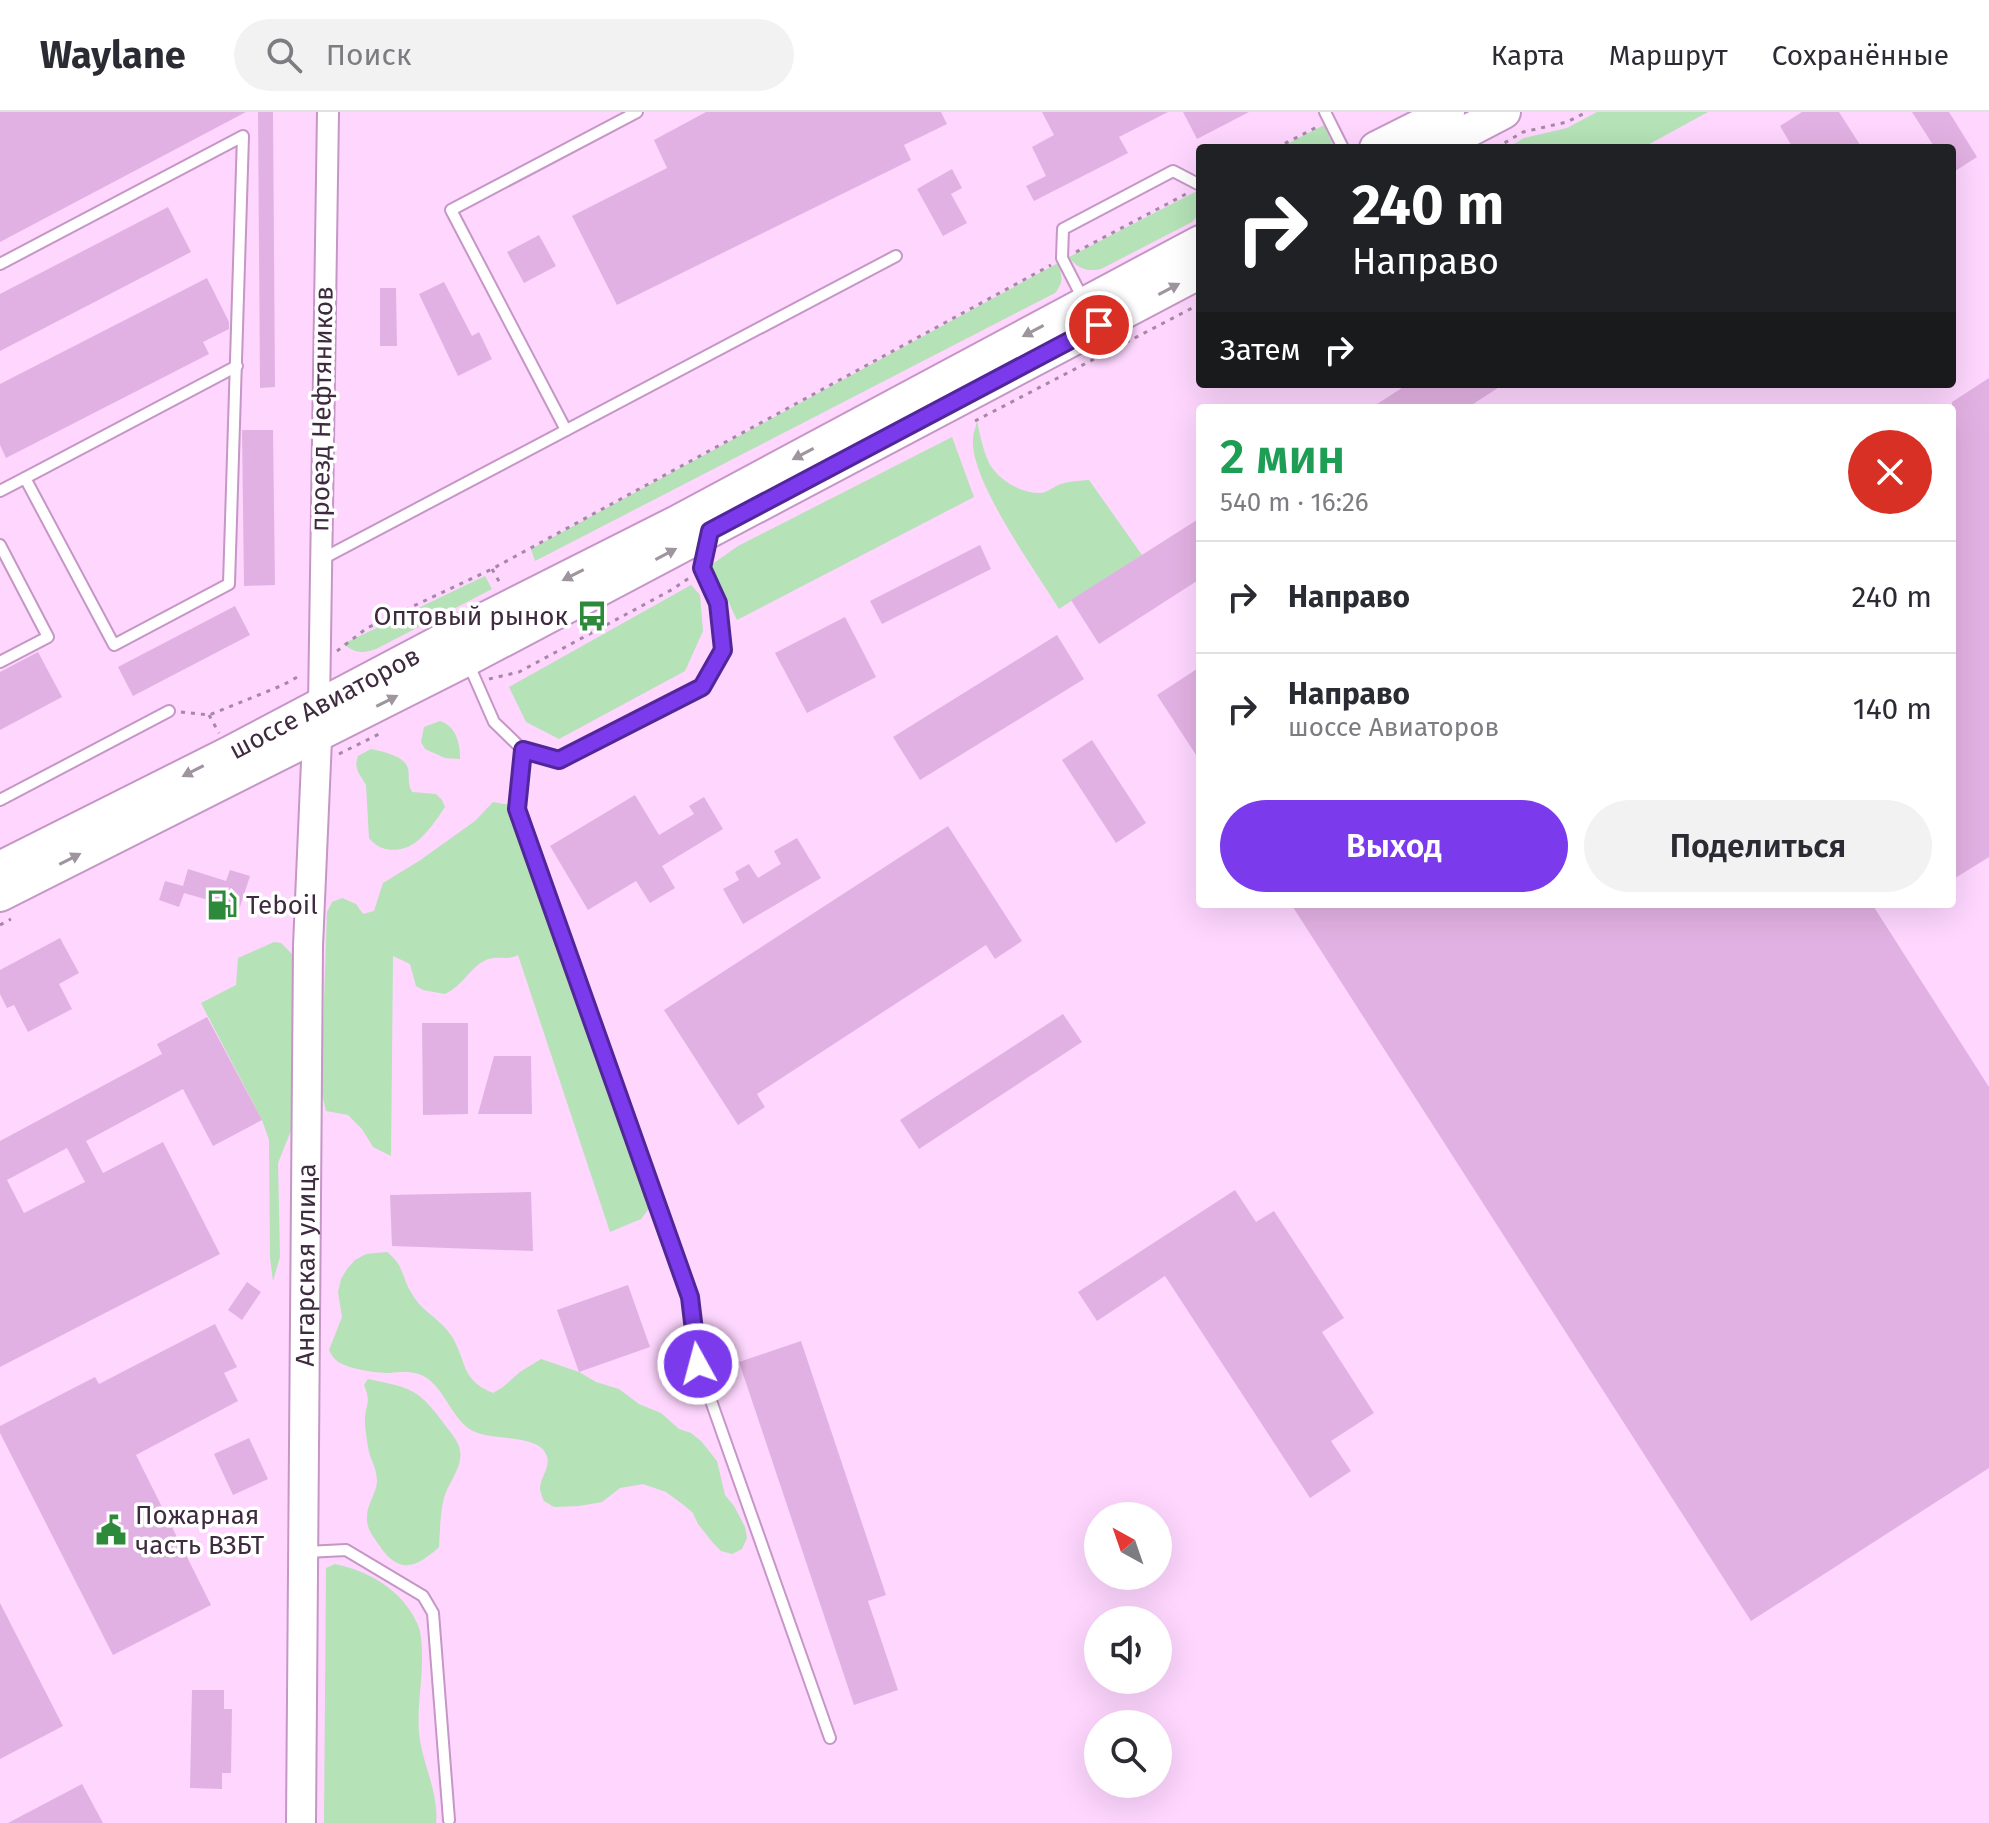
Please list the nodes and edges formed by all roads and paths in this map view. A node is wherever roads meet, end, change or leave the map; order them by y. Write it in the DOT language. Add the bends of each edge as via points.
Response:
graph roads {
  1 [pos="328,112"];
  2 [pos="637,112"];
  3 [pos="1448,112"];
  4 [pos="1504,112"];
  5 [pos="1587,112"];
  6 [pos="1327,116"];
  7 [pos="1282,144"];
  8 [pos="1341,144"];
  9 [pos="1384,144"];
  10 [pos="1443,144"];
  11 [pos="1503,144"];
  12 [pos="1196,183"];
  13 [pos="1186,194"];
  14 [pos="1196,244"];
  15 [pos="896,256"];
  16 [pos="1062,258"];
  17 [pos="0,264"];
  18 [pos="1196,274"];
  19 [pos="1085,303"];
  20 [pos="1196,306"];
  21 [pos="237,366"];
  22 [pos="971,423"];
  23 [pos="566,430"];
  24 [pos="25,478"];
  25 [pos="0,491"];
  26 [pos="710,531"];
  27 [pos="0,545"];
  28 [pos="320,560"];
  29 [pos="492,569"];
  30 [pos="503,588"];
  31 [pos="466,660"];
  32 [pos="0,662"];
  33 [pos="319,665"];
  34 [pos="169,711"];
  35 [pos="318,721"];
  36 [pos="523,750"];
  37 [pos="0,800"];
  38 [pos="0,868"];
  39 [pos="0,895"];
  40 [pos="303,1552"];
  41 [pos="830,1738"];
  42 [pos="449,1820"];
  43 [pos="301,1823"];
  1 -- 28 [label="street, проезд Нефтяников"];
  2 -- 23 [label="lane" via="451,210"];
  3 -- 9 [label="main road"];
  4 -- 10 [label="main road"];
  5 -- 11 [label="path" via="1523,132"];
  6 -- 7 [label="path"];
  6 -- 8 [label="lane"];
  12 -- 16 [label="lane" via="1173,171 1063,229"];
  13 -- 16 [label="path"];
  14 -- 19 [label="main road, шоссе Авиаторов"];
  15 -- 23 [label="lane"];
  16 -- 19 [label="lane"];
  16 -- 29 [label="path"];
  17 -- 21 [label="lane" via="243,136"];
  26 -- 18 [label="main road, шоссе Авиаторов, one-way"];
  19 -- 35 [label="main road, шоссе Авиаторов, one-way" via="451,636"];
  20 -- 22 [label="path"];
  21 -- 24 [label="lane"];
  21 -- 24 [label="lane" via="229,584 114,645"];
  23 -- 28 [label="lane"];
  24 -- 25 [label="lane"];
  31 -- 26 [label="main road, шоссе Авиаторов, one-way"];
  26 -- 36 [label="lane" via="702,568 718,603 723,650 702,687 559,760"];
  27 -- 32 [label="lane" via="48,637"];
  28 -- 33 [label="street, проезд Нефтяников"];
  29 -- 30 [label="path"];
  29 -- 33 [label="path" via="367,628"];
  35 -- 31 [label="main road, шоссе Авиаторов, one-way"];
  31 -- 36 [label="lane" via="494,722"];
  33 -- 34 [label="path" via="209,715"];
  33 -- 35 [label="street, проезд Нефтяников"];
  34 -- 37 [label="lane"];
  35 -- 38 [label="main road, шоссе Авиаторов, one-way"];
  39 -- 35 [label="main road, шоссе Авиаторов, one-way"];
  35 -- 40 [label="main road, Ангарская улица" via="308,946"];
  36 -- 41 [label="lane" via="517,809 690,1297 698,1364"];
  40 -- 42 [label="lane" via="346,1550 423,1596 433,1613"];
  40 -- 43 [label="main road, Ангарская улица"];
}
